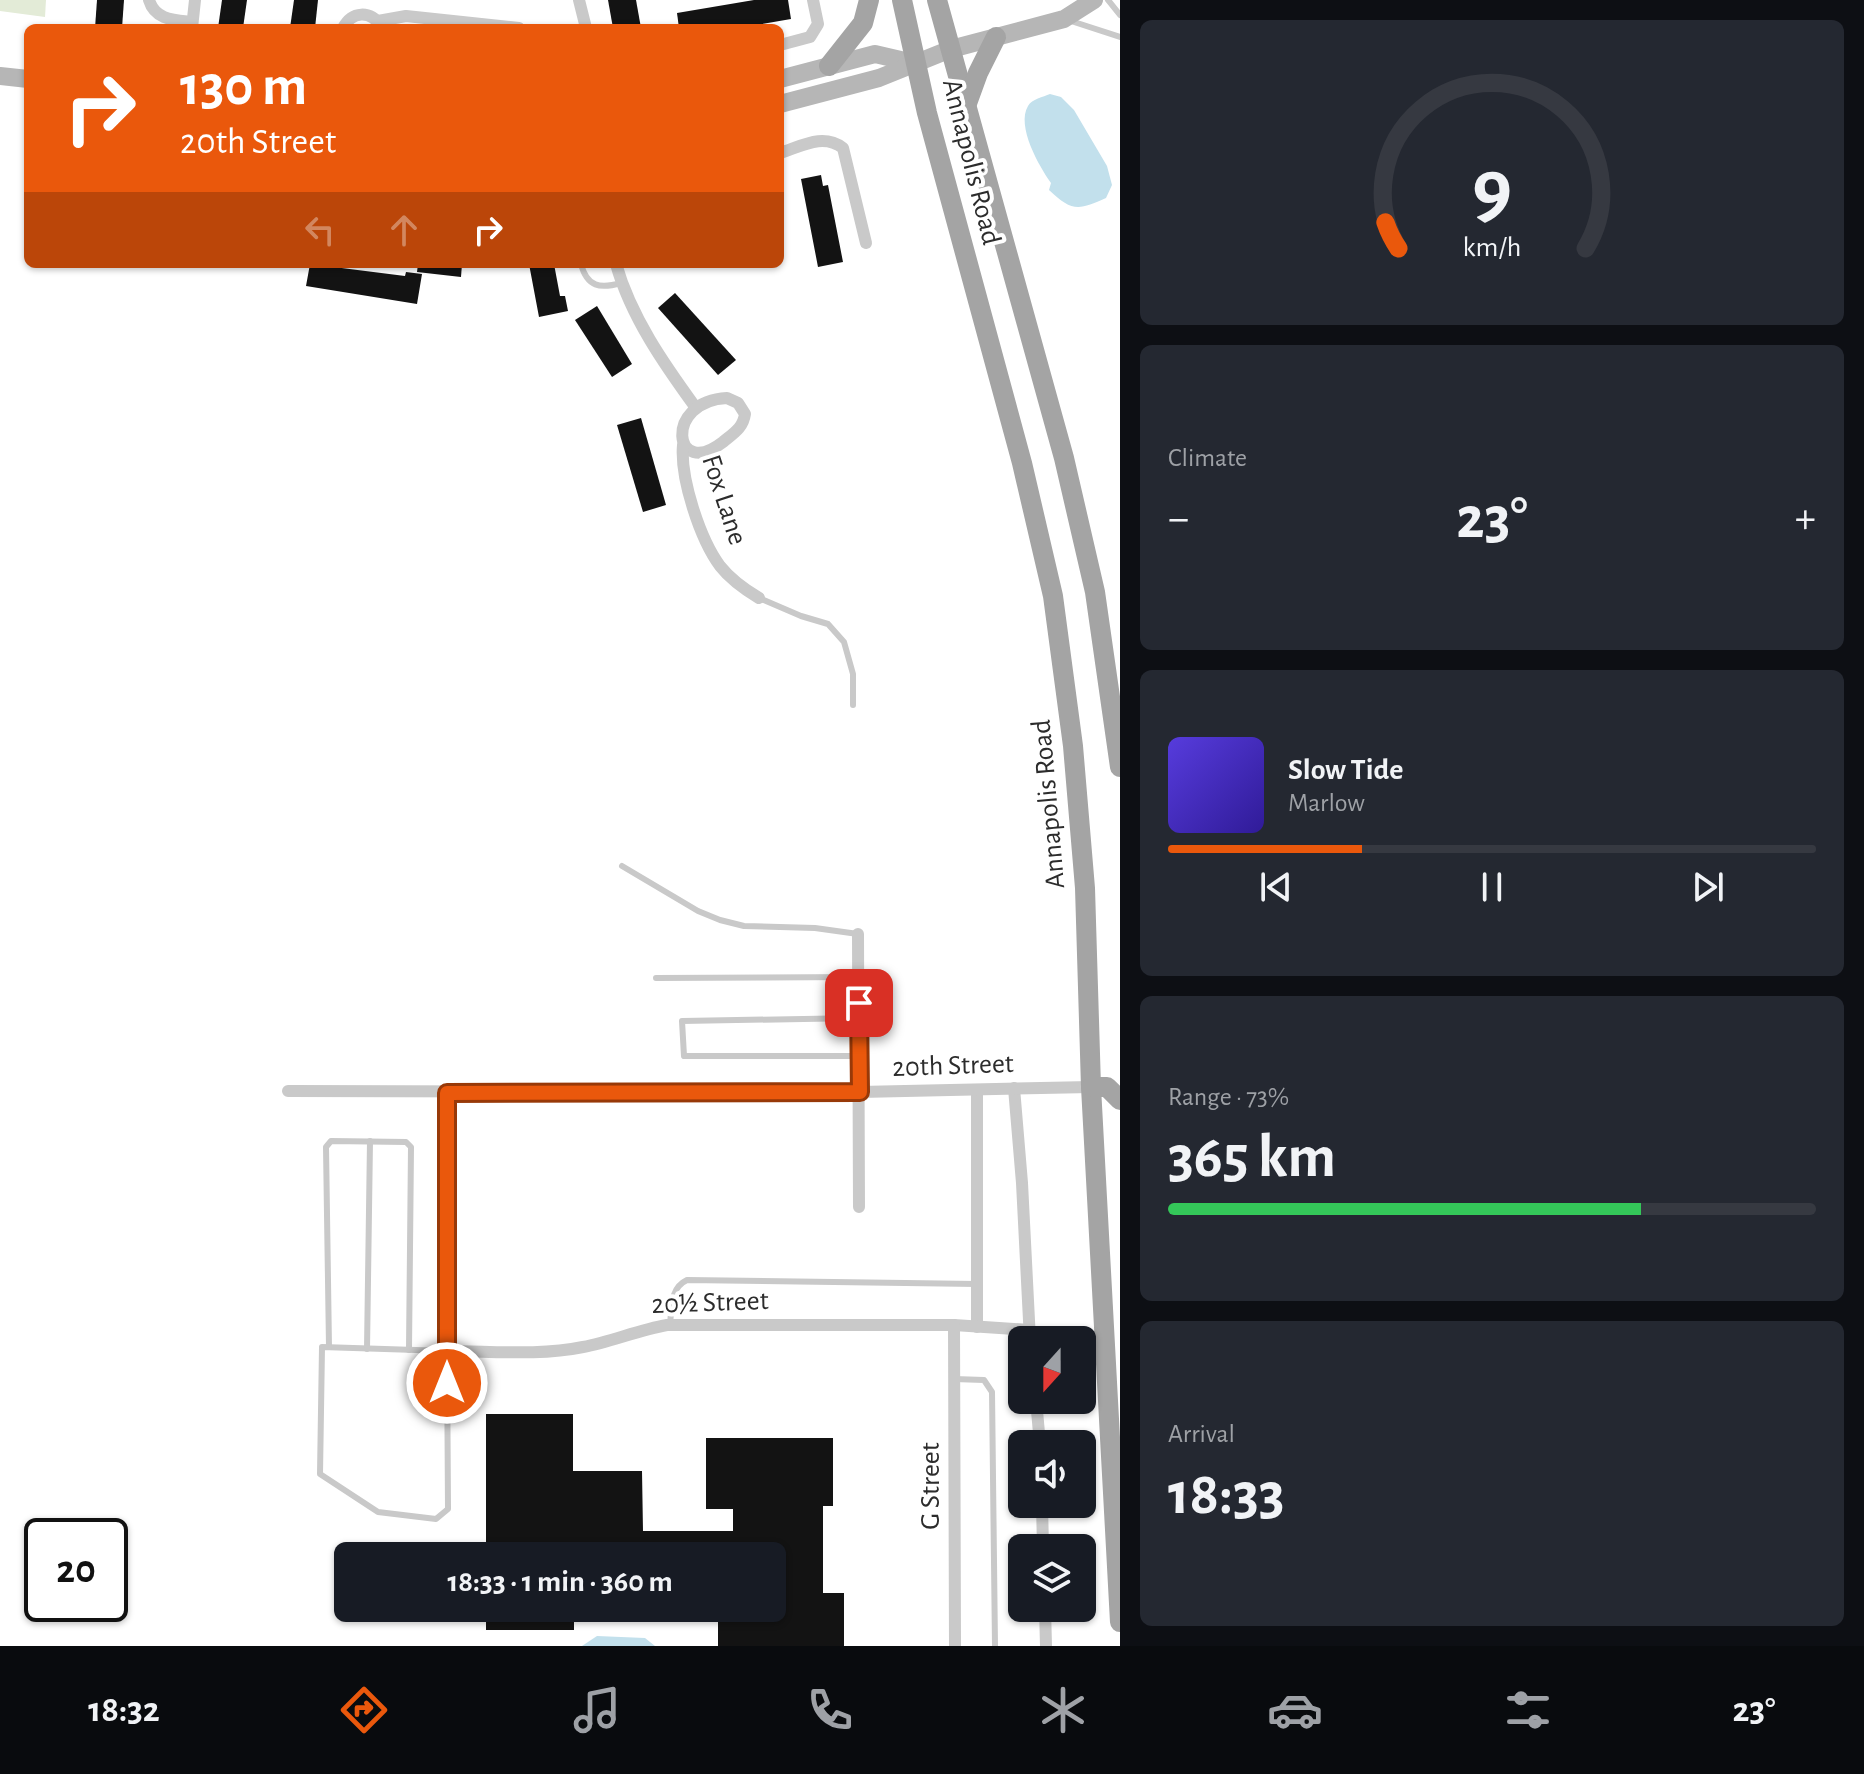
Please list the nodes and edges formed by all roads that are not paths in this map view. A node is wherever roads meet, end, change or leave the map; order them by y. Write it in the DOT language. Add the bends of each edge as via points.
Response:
graph roads {
  1 [pos="149,0"];
  2 [pos="195,0"];
  3 [pos="579,0"];
  4 [pos="813,0"];
  5 [pos="869,0"];
  6 [pos="902,0"];
  7 [pos="937,0"];
  8 [pos="1094,0"];
  9 [pos="1108,0"];
  10 [pos="1120,15"];
  11 [pos="1064,19"];
  12 [pos="188,24"];
  13 [pos="192,24"];
  14 [pos="346,24"];
  15 [pos="380,24"];
  16 [pos="481,24"];
  17 [pos="585,24"];
  18 [pos="996,37"];
  19 [pos="1120,37"];
  20 [pos="784,44"];
  21 [pos="951,49"];
  22 [pos="918,64"];
  23 [pos="829,66"];
  24 [pos="0,76"];
  25 [pos="784,78"];
  26 [pos="24,79"];
  27 [pos="784,103"];
  28 [pos="966,106"];
  29 [pos="784,152"];
  30 [pos="866,243"];
  31 [pos="583,268"];
  32 [pos="617,268"];
  33 [pos="621,283"];
  34 [pos="696,408"];
  35 [pos="683,445"];
  36 [pos="759,598"];
  37 [pos="853,705"];
  38 [pos="1120,767"];
  39 [pos="622,866"];
  40 [pos="858,934"];
  41 [pos="859,977"];
  42 [pos="656,978"];
  43 [pos="859,1018"];
  44 [pos="860,1056"];
  45 [pos="1091,1087"];
  46 [pos="1014,1088"];
  47 [pos="977,1090"];
  48 [pos="288,1091"];
  49 [pos="860,1092"];
  50 [pos="447,1093"];
  51 [pos="1120,1100"];
  52 [pos="370,1141"];
  53 [pos="859,1207"];
  54 [pos="977,1284"];
  55 [pos="670,1325"];
  56 [pos="954,1325"];
  57 [pos="1030,1326"];
  58 [pos="977,1327"];
  59 [pos="1008,1332"];
  60 [pos="329,1347"];
  61 [pos="367,1349"];
  62 [pos="409,1350"];
  63 [pos="447,1351"];
  64 [pos="954,1379"];
  65 [pos="1045,1622"];
  66 [pos="1120,1622"];
  67 [pos="955,1646"];
  68 [pos="995,1646"];
  69 [pos="1046,1646"];
  1 -- 12 [label="street" via="159,16"];
  2 -- 13 [label="street"];
  3 -- 17 [label="street"];
  4 -- 20 [label="street" via="818,24 810,37"];
  5 -- 23 [label="main road" via="863,23"];
  6 -- 22 [label="main road, Annapolis Road"];
  7 -- 21 [label="main road, Annapolis Road"];
  8 -- 11 [label="main road"];
  9 -- 10 [label="lane"];
  11 -- 18 [label="main road"];
  11 -- 19 [label="lane"];
  14 -- 15 [label="street" via="364,14"];
  15 -- 16 [label="street" via="406,16"];
  18 -- 21 [label="main road"];
  18 -- 28 [label="main road"];
  21 -- 22 [label="main road"];
  21 -- 28 [label="main road, Annapolis Road"];
  22 -- 23 [label="main road" via="875,54"];
  22 -- 27 [label="main road"];
  22 -- 45 [label="main road, Annapolis Road" via="1053,596 1084,872"];
  23 -- 25 [label="main road"];
  24 -- 26 [label="main road"];
  28 -- 38 [label="main road, Annapolis Road" via="1092,577"];
  29 -- 30 [label="street" via="822,140 843,148"];
  31 -- 33 [label="lane" via="596,286"];
  32 -- 33 [label="street"];
  33 -- 34 [label="street" via="636,316"];
  34 -- 35 [label="street, Fox Lane" via="682,427"];
  34 -- 35 [label="street, Fox Lane" via="727,398 745,414 743,424 703,454"];
  35 -- 36 [label="street, Fox Lane" via="682,462 711,551 729,576"];
  36 -- 37 [label="lane" via="828,624 844,642 853,674"];
  39 -- 40 [label="lane" via="720,920"];
  40 -- 41 [label="street"];
  41 -- 42 [label="lane"];
  41 -- 43 [label="street"];
  43 -- 44 [label="street"];
  43 -- 44 [label="lane" via="682,1021 684,1056"];
  44 -- 49 [label="street"];
  45 -- 46 [label="street, 20th Street"];
  45 -- 51 [label="main road" via="1107,1087"];
  45 -- 66 [label="main road, Annapolis Road"];
  46 -- 47 [label="street, 20th Street"];
  46 -- 57 [label="street"];
  47 -- 49 [label="street, 20th Street"];
  47 -- 54 [label="street"];
  48 -- 50 [label="street, 20th Street"];
  49 -- 50 [label="street, 20th Street"];
  49 -- 53 [label="street"];
  50 -- 63 [label="street"];
  52 -- 60 [label="lane" via="331,1141 326,1147"];
  52 -- 61 [label="lane"];
  52 -- 62 [label="lane" via="406,1142 411,1147"];
  54 -- 55 [label="lane" via="687,1280 674,1292"];
  54 -- 58 [label="street"];
  55 -- 56 [label="street, 20½ Street"];
  55 -- 63 [label="street, 20½ Street" via="554,1351"];
  56 -- 58 [label="street, 20½ Street"];
  56 -- 64 [label="street, G Street"];
  58 -- 59 [label="street, 20½ Street"];
  60 -- 61 [label="lane"];
  60 -- 63 [label="lane" via="322,1347 320,1474 378,1512 436,1519 448,1509"];
  61 -- 62 [label="lane"];
  62 -- 63 [label="lane"];
  64 -- 67 [label="street, G Street"];
  64 -- 68 [label="lane" via="984,1380 992,1392"];
  65 -- 69 [label="street"];
}
